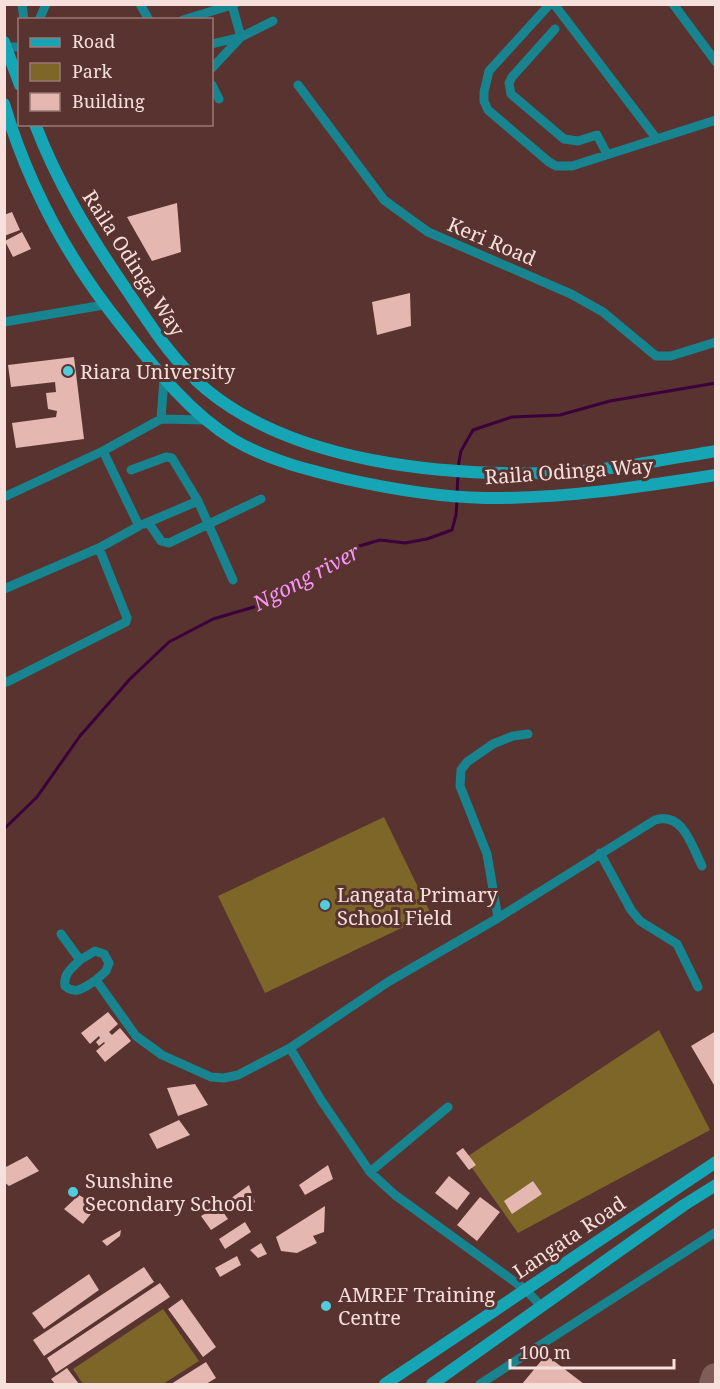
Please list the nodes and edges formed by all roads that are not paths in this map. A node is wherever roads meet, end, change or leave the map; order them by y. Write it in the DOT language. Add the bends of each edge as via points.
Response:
graph roads {
  1 [pos="46,4"];
  2 [pos="140,4"];
  3 [pos="552,4"];
  4 [pos="673,4"];
  5 [pos="233,5"];
  6 [pos="40,18"];
  7 [pos="148,18"];
  8 [pos="190,18"];
  9 [pos="273,21"];
  10 [pos="555,29"];
  11 [pos="241,37"];
  12 [pos="5,44"];
  13 [pos="213,44"];
  14 [pos="716,62"];
  15 [pos="213,67"];
  16 [pos="18,80"];
  17 [pos="298,85"];
  18 [pos="213,88"];
  19 [pos="219,99"];
  20 [pos="4,104"];
  21 [pos="716,120"];
  22 [pos="36,126"];
  23 [pos="656,138"];
  24 [pos="607,154"];
  25 [pos="104,305"];
  26 [pos="4,322"];
  27 [pos="716,342"];
  28 [pos="164,379"];
  29 [pos="161,419"];
  30 [pos="206,420"];
  31 [pos="103,451"];
  32 [pos="716,451"];
  33 [pos="131,470"];
  34 [pos="716,475"];
  35 [pos="4,497"];
  36 [pos="261,500"];
  37 [pos="198,501"];
  38 [pos="148,522"];
  39 [pos="208,525"];
  40 [pos="139,526"];
  41 [pos="99,548"];
  42 [pos="233,580"];
  43 [pos="4,589"];
  44 [pos="5,680"];
  45 [pos="528,734"];
  46 [pos="600,853"];
  47 [pos="702,866"];
  48 [pos="498,918"];
  49 [pos="61,933"];
  50 [pos="80,960"];
  51 [pos="96,980"];
  52 [pos="698,987"];
  53 [pos="290,1048"];
  54 [pos="448,1107"];
  55 [pos="716,1162"];
  56 [pos="370,1172"];
  57 [pos="716,1185"];
  58 [pos="716,1232"];
  59 [pos="526,1290"];
  60 [pos="541,1306"];
  61 [pos="386,1384"];
  62 [pos="432,1384"];
  63 [pos="480,1384"];
  1 -- 6 [label="street"];
  2 -- 7 [label="street"];
  3 -- 23 [label="street"];
  3 -- 24 [label="street" via="489,71 484,101 488,110 556,166 572,166"];
  4 -- 14 [label="street"];
  5 -- 8 [label="street"];
  5 -- 11 [label="street"];
  9 -- 11 [label="street"];
  10 -- 24 [label="street" via="512,77 511,94 564,139 578,141 597,135"];
  11 -- 13 [label="street"];
  11 -- 15 [label="street"];
  12 -- 16 [label="main road"];
  17 -- 27 [label="street, Keri Road" via="384,200 428,232 571,294 603,312 656,356 671,356"];
  18 -- 19 [label="street"];
  20 -- 25 [label="main road, Raila Odinga Way" via="40,199"];
  21 -- 23 [label="street"];
  22 -- 32 [label="main road, Raila Odinga Way" via="51,166 98,248 170,353 206,389 250,419 307,444 368,460 466,472 555,473 644,464"];
  23 -- 24 [label="street"];
  25 -- 26 [label="street"];
  25 -- 28 [label="main road, Raila Odinga Way"];
  28 -- 29 [label="street"];
  28 -- 30 [label="main road, Raila Odinga Way"];
  29 -- 30 [label="street"];
  29 -- 31 [label="street"];
  30 -- 34 [label="main road, Raila Odinga Way" via="254,450 312,471 378,486 464,497 591,492"];
  31 -- 35 [label="street"];
  31 -- 40 [label="street"];
  33 -- 37 [label="street" via="172,458"];
  36 -- 39 [label="street"];
  37 -- 38 [label="street"];
  37 -- 39 [label="street"];
  38 -- 39 [label="street" via="165,543"];
  38 -- 40 [label="street"];
  39 -- 42 [label="street"];
  40 -- 41 [label="street"];
  41 -- 43 [label="street"];
  41 -- 44 [label="street" via="128,618 126,622"];
  45 -- 48 [label="street" via="493,744 461,770 460,786 487,854"];
  46 -- 47 [label="street" via="663,817 683,828"];
  46 -- 48 [label="street"];
  46 -- 52 [label="street" via="631,910 640,921 677,944"];
  48 -- 53 [label="street" via="388,982"];
  49 -- 50 [label="street"];
  50 -- 51 [label="street" via="95,951 104,954 109,963"];
  50 -- 51 [label="street" via="66,974 65,986 74,991"];
  51 -- 53 [label="street" via="136,1036 162,1055 211,1077 238,1075"];
  53 -- 56 [label="street"];
  54 -- 56 [label="street"];
  55 -- 59 [label="main road, Langata Road"];
  56 -- 59 [label="street" via="395,1195"];
  57 -- 60 [label="main road, Langata Road"];
  58 -- 63 [label="street"];
  59 -- 60 [label="street"];
  59 -- 61 [label="main road, Langata Road"];
  60 -- 62 [label="main road, Langata Road"];
}
